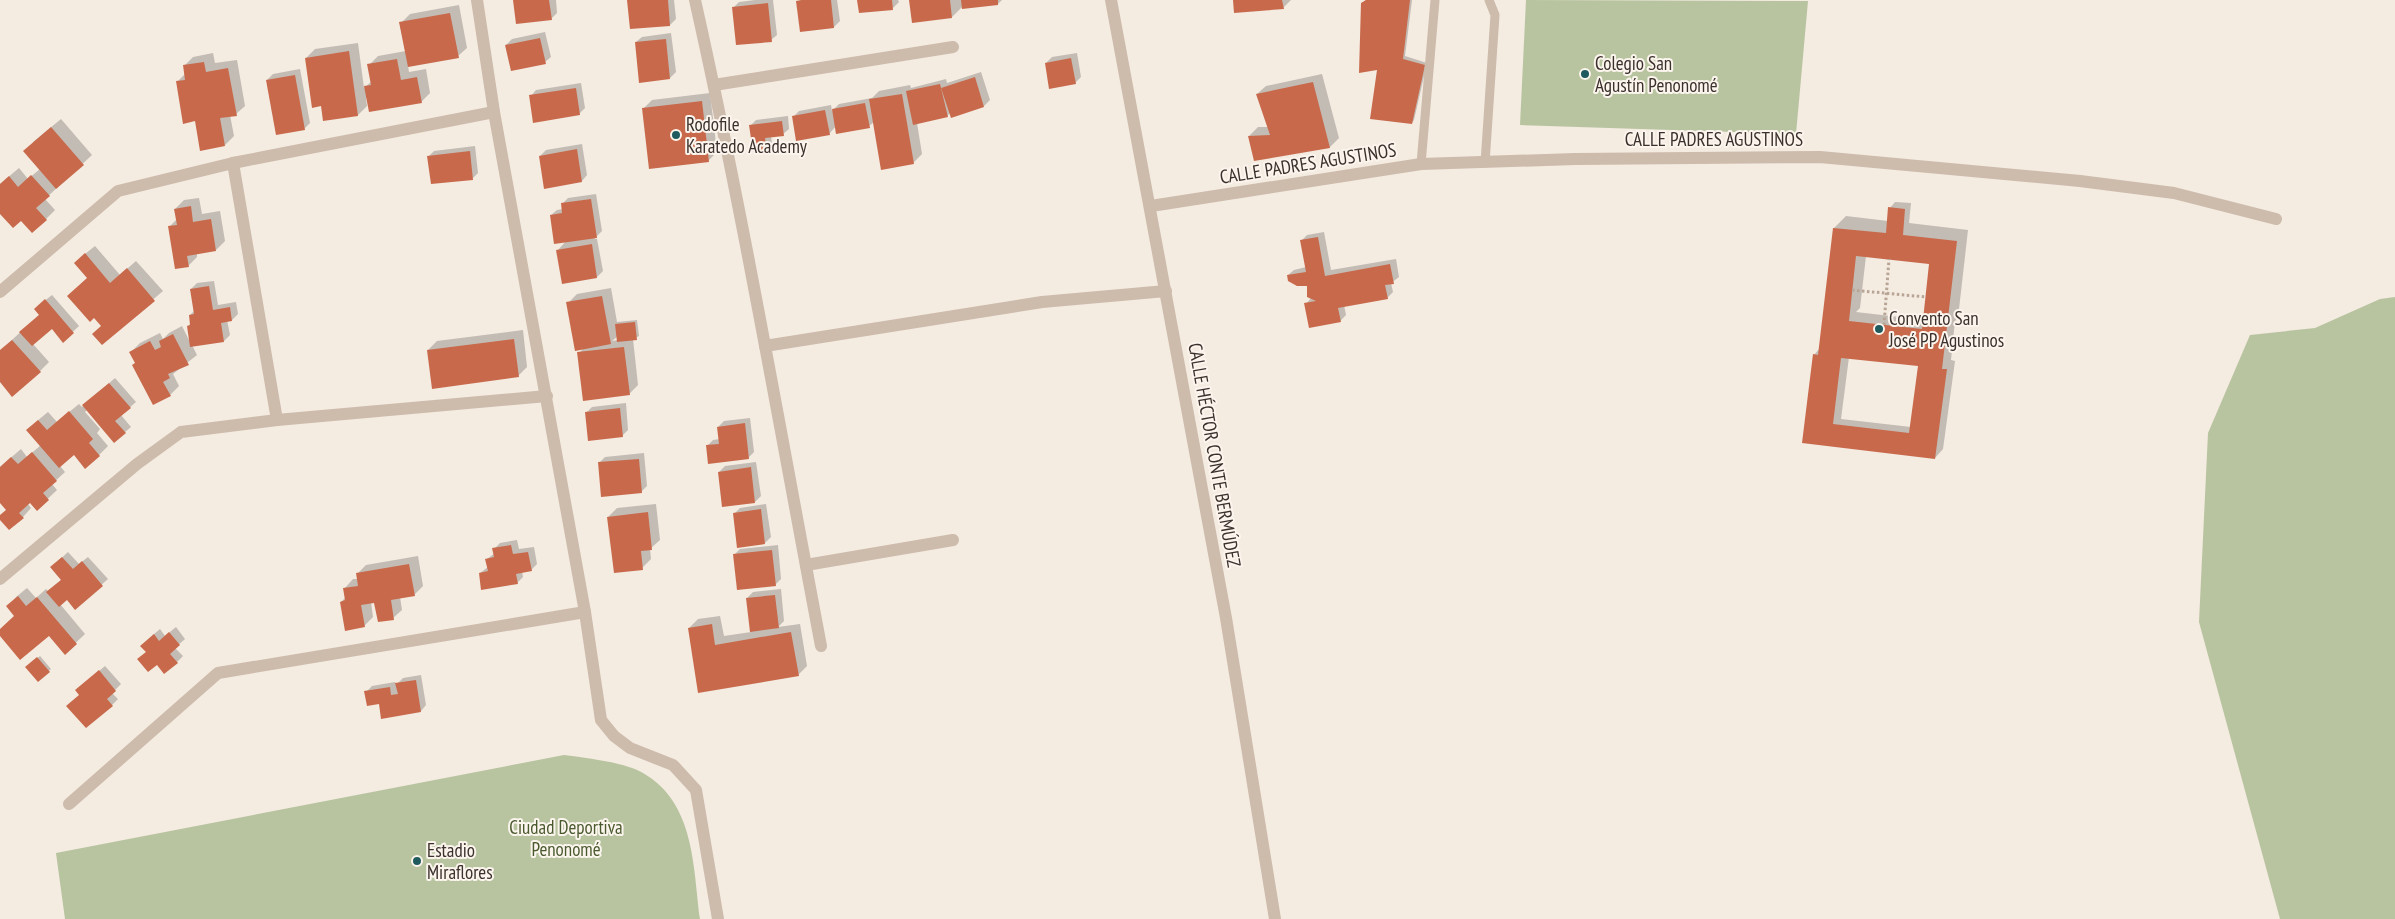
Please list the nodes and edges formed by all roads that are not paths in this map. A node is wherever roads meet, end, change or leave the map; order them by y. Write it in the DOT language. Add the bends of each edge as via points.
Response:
graph roads {
  1 [pos="477,0"];
  2 [pos="694,0"];
  3 [pos="1111,0"];
  4 [pos="1435,0"];
  5 [pos="1490,0"];
  6 [pos="953,47"];
  7 [pos="714,85"];
  8 [pos="494,112"];
  9 [pos="234,163"];
  10 [pos="1485,163"];
  11 [pos="1421,164"];
  12 [pos="1151,206"];
  13 [pos="2276,219"];
  14 [pos="1166,291"];
  15 [pos="0,292"];
  16 [pos="765,346"];
  17 [pos="547,396"];
  18 [pos="278,420"];
  19 [pos="953,540"];
  20 [pos="806,565"];
  21 [pos="0,579"];
  22 [pos="585,612"];
  23 [pos="821,646"];
  24 [pos="69,804"];
  25 [pos="718,919"];
  26 [pos="1275,919"];
  1 -- 8 [label="street"];
  2 -- 7 [label="street"];
  3 -- 12 [label="street, CALLE HÉCTOR CONTE BERMÚDEZ"];
  4 -- 11 [label="lane"];
  5 -- 10 [label="lane" via="1495,15"];
  6 -- 7 [label="street"];
  7 -- 16 [label="street"];
  8 -- 9 [label="street"];
  8 -- 17 [label="street"];
  9 -- 15 [label="street" via="118,191"];
  9 -- 18 [label="street"];
  10 -- 11 [label="street, CALLE PADRES AGUSTINOS"];
  10 -- 13 [label="street, CALLE PADRES AGUSTINOS" via="1820,157 2071,180 2174,193"];
  11 -- 12 [label="street, CALLE PADRES AGUSTINOS"];
  12 -- 14 [label="street, CALLE HÉCTOR CONTE BERMÚDEZ"];
  14 -- 16 [label="street" via="1042,302"];
  14 -- 26 [label="street, CALLE HÉCTOR CONTE BERMÚDEZ" via="1226,618"];
  16 -- 20 [label="street"];
  17 -- 18 [label="street"];
  17 -- 22 [label="street"];
  18 -- 21 [label="street" via="181,432 137,464"];
  19 -- 20 [label="street"];
  20 -- 23 [label="street"];
  22 -- 24 [label="street" via="218,673"];
  22 -- 25 [label="street" via="601,720 630,748 673,765 696,790"];
}
